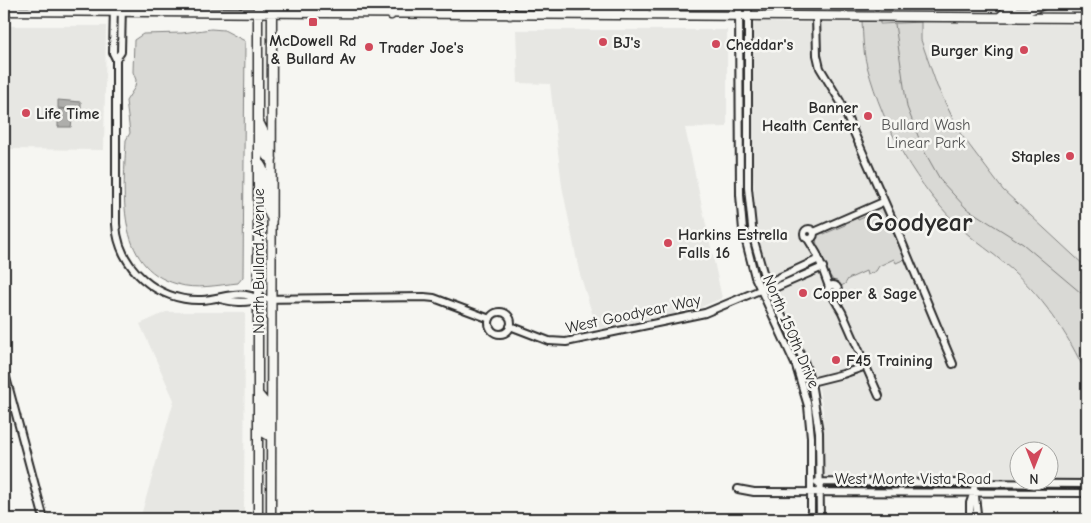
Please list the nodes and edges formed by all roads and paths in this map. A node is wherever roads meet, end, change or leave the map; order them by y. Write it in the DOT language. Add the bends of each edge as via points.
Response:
graph roads {
  1 [pos="272,4"];
  2 [pos="426,4"];
  3 [pos="510,4"];
  4 [pos="628,4"];
  5 [pos="660,4"];
  6 [pos="739,4"];
  7 [pos="748,4"];
  8 [pos="1045,4"];
  9 [pos="118,8"];
  10 [pos="258,8"];
  11 [pos="4,11"];
  12 [pos="272,12"];
  13 [pos="390,15"];
  14 [pos="510,15"];
  15 [pos="585,15"];
  16 [pos="626,15"];
  17 [pos="739,16"];
  18 [pos="748,16"];
  19 [pos="816,16"];
  20 [pos="1000,17"];
  21 [pos="1087,18"];
  22 [pos="258,121"];
  23 [pos="272,159"];
  24 [pos="258,162"];
  25 [pos="883,202"];
  26 [pos="272,219"];
  27 [pos="818,256"];
  28 [pos="824,269"];
  29 [pos="767,286"];
  30 [pos="760,290"];
  31 [pos="258,298"];
  32 [pos="272,298"];
  33 [pos="490,319"];
  34 [pos="510,326"];
  35 [pos="953,364"];
  36 [pos="866,366"];
  37 [pos="4,370"];
  38 [pos="811,382"];
  39 [pos="259,395"];
  40 [pos="879,396"];
  41 [pos="271,437"];
  42 [pos="811,482"];
  43 [pos="820,483"];
  44 [pos="974,484"];
  45 [pos="1087,484"];
  46 [pos="738,489"];
  47 [pos="811,492"];
  48 [pos="820,492"];
  49 [pos="974,492"];
  50 [pos="1087,493"];
  51 [pos="974,518"];
  52 [pos="44,519"];
  53 [pos="258,519"];
  54 [pos="271,519"];
  55 [pos="811,519"];
  56 [pos="820,519"];
  1 -- 12 [label="main road, North Bullard Avenue"];
  2 -- 13 [label="main road" via="394,8"];
  3 -- 14 [label="main road"];
  4 -- 15 [label="main road" via="620,8 596,8"];
  5 -- 16 [label="main road" via="632,10"];
  6 -- 17 [label="street, North 150th Drive"];
  7 -- 18 [label="street, North 150th Drive"];
  8 -- 20 [label="main road" via="1027,11 1006,11"];
  9 -- 10 [label="main road"];
  9 -- 11 [label="main road"];
  9 -- 31 [label="street" via="113,53 116,60 117,233 128,263 148,284 179,298 231,302 250,302"];
  10 -- 12 [label="main road"];
  10 -- 22 [label="main road, North Bullard Avenue"];
  12 -- 13 [label="main road"];
  12 -- 23 [label="main road, North Bullard Avenue"];
  13 -- 14 [label="main road"];
  14 -- 15 [label="main road"];
  15 -- 16 [label="main road"];
  16 -- 17 [label="main road"];
  17 -- 18 [label="main road"];
  17 -- 30 [label="street, North 150th Drive" via="740,203 744,240"];
  18 -- 19 [label="main road"];
  18 -- 29 [label="street, North 150th Drive" via="750,218 755,249"];
  19 -- 20 [label="main road"];
  19 -- 25 [label="street" via="819,63 840,101"];
  20 -- 21 [label="main road"];
  22 -- 23 [label="main road" via="264,132 266,156"];
  22 -- 24 [label="main road, North Bullard Avenue"];
  23 -- 26 [label="main road, North Bullard Avenue"];
  24 -- 26 [label="main road" via="264,170 266,210"];
  24 -- 31 [label="main road, North Bullard Avenue"];
  25 -- 27 [label="street" via="812,236"];
  25 -- 35 [label="street" via="898,230"];
  26 -- 32 [label="main road, North Bullard Avenue"];
  27 -- 28 [label="street"];
  27 -- 29 [label="street"];
  28 -- 29 [label="street" via="777,287"];
  28 -- 36 [label="street" via="831,286 838,288 834,295"];
  29 -- 30 [label="street, West Goodyear Way"];
  29 -- 38 [label="street, North 150th Drive"];
  30 -- 34 [label="street, West Goodyear Way" via="705,313 566,342 549,341"];
  30 -- 42 [label="street, North 150th Drive" via="791,354 802,386 810,420"];
  31 -- 32 [label="street"];
  31 -- 39 [label="main road, North Bullard Avenue"];
  32 -- 33 [label="street" via="424,297"];
  32 -- 41 [label="main road, North Bullard Avenue"];
  33 -- 34 [label="street" via="496,313 504,313 510,318"];
  33 -- 34 [label="street" via="490,327 496,333 505,332"];
  36 -- 38 [label="street"];
  36 -- 40 [label="street"];
  37 -- 52 [label="street"];
  38 -- 43 [label="street, North 150th Drive" via="818,420"];
  39 -- 41 [label="main road" via="264,401 264,433"];
  39 -- 53 [label="main road, North Bullard Avenue"];
  41 -- 54 [label="main road, North Bullard Avenue"];
  42 -- 43 [label="street, West Monte Vista Road"];
  42 -- 47 [label="street, North 150th Drive"];
  43 -- 44 [label="street, West Monte Vista Road"];
  43 -- 48 [label="street, North 150th Drive"];
  44 -- 45 [label="street, West Monte Vista Road"];
  44 -- 49 [label="street"];
  46 -- 47 [label="street, West Monte Vista Road"];
  47 -- 48 [label="street, West Monte Vista Road"];
  47 -- 55 [label="street, North 150th Drive"];
  48 -- 49 [label="street, West Monte Vista Road"];
  48 -- 56 [label="street, North 150th Drive"];
  49 -- 50 [label="street, West Monte Vista Road"];
  49 -- 51 [label="street" via="970,503"];
}
